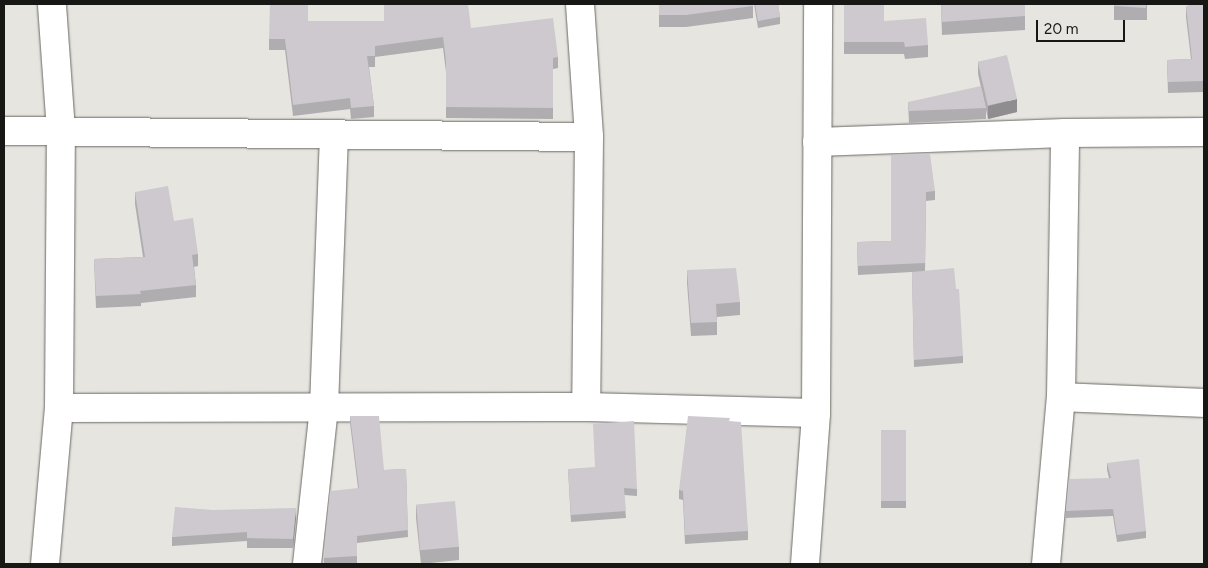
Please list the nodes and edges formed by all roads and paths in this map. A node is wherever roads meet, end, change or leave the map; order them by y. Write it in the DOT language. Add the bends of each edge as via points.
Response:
graph roads {
  1 [pos="52,4"];
  2 [pos="580,4"];
  3 [pos="818,4"];
  4 [pos="4,131"];
  5 [pos="61,132"];
  6 [pos="1204,132"];
  7 [pos="1065,133"];
  8 [pos="334,135"];
  9 [pos="589,137"];
  10 [pos="817,142"];
  11 [pos="1061,397"];
  12 [pos="1204,403"];
  13 [pos="586,406"];
  14 [pos="324,407"];
  15 [pos="59,408"];
  16 [pos="816,413"];
  17 [pos="45,564"];
  18 [pos="307,564"];
  19 [pos="805,564"];
  20 [pos="1046,564"];
  1 -- 5 [label="street"];
  2 -- 9 [label="street"];
  3 -- 10 [label="street"];
  4 -- 5 [label="street"];
  5 -- 8 [label="street"];
  5 -- 15 [label="street"];
  6 -- 7 [label="street"];
  7 -- 10 [label="street"];
  7 -- 11 [label="street"];
  8 -- 9 [label="street"];
  8 -- 14 [label="street"];
  9 -- 13 [label="street"];
  10 -- 16 [label="street"];
  11 -- 12 [label="street"];
  11 -- 20 [label="street"];
  13 -- 14 [label="street"];
  13 -- 16 [label="street"];
  14 -- 15 [label="street"];
  14 -- 18 [label="street"];
  15 -- 17 [label="street"];
  16 -- 19 [label="street"];
}
